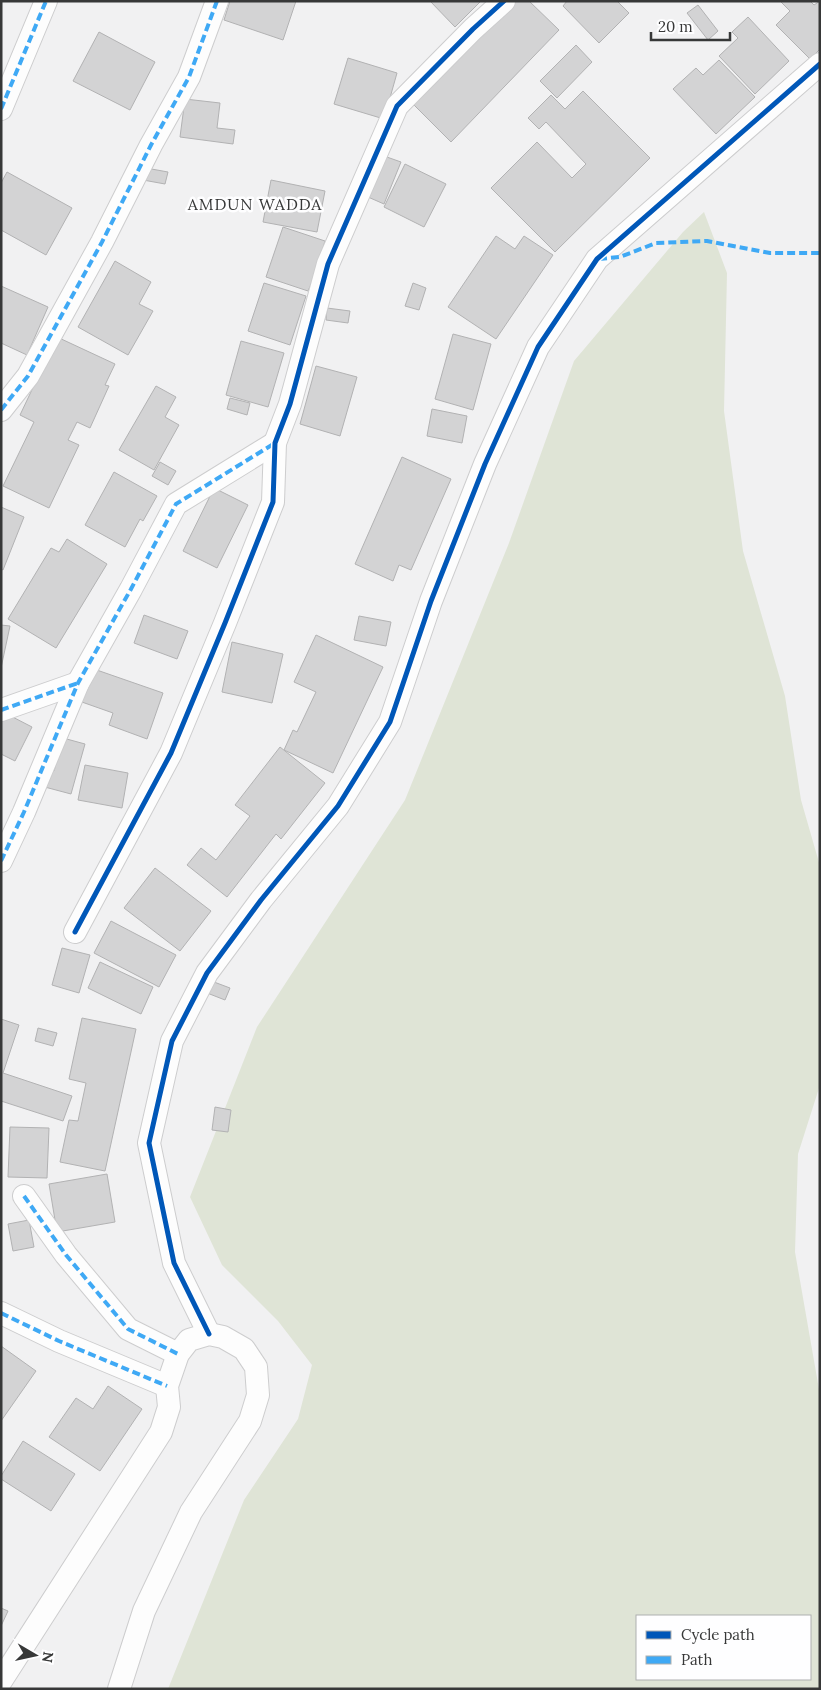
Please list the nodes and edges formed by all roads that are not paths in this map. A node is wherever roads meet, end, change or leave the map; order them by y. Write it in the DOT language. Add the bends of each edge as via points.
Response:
graph roads {
  1 [pos="46,1"];
  2 [pos="217,1"];
  3 [pos="504,1"];
  4 [pos="820,64"];
  5 [pos="1,109"];
  6 [pos="1,410"];
  7 [pos="275,443"];
  8 [pos="78,683"];
  9 [pos="1,710"];
  10 [pos="1,861"];
  11 [pos="75,932"];
  12 [pos="24,1196"];
  13 [pos="1,1314"];
  14 [pos="209,1334"];
  15 [pos="178,1354"];
  16 [pos="166,1386"];
  17 [pos="1,1682"];
  18 [pos="119,1689"];
  1 -- 5 [label="street"];
  2 -- 6 [label="street" via="189,77 102,242 28,376"];
  3 -- 7 [label="street" via="397,106 328,264 290,404"];
  4 -- 14 [label="street" via="597,259 586,275 538,348 485,464 431,600 390,722 338,806 206,972 172,1041 149,1142 174,1263"];
  7 -- 8 [label="street" via="176,504"];
  7 -- 11 [label="street" via="273,502 225,623 171,753"];
  8 -- 9 [label="street"];
  8 -- 10 [label="street"];
  12 -- 15 [label="street" via="66,1255 128,1329"];
  13 -- 16 [label="street"];
  14 -- 15 [label="street" via="189,1340"];
  14 -- 18 [label="street" via="223,1336 244,1349 256,1367 258,1395 250,1420 190,1512 144,1611"];
  15 -- 16 [label="street"];
  16 -- 17 [label="street" via="168,1407 161,1432"];
}
